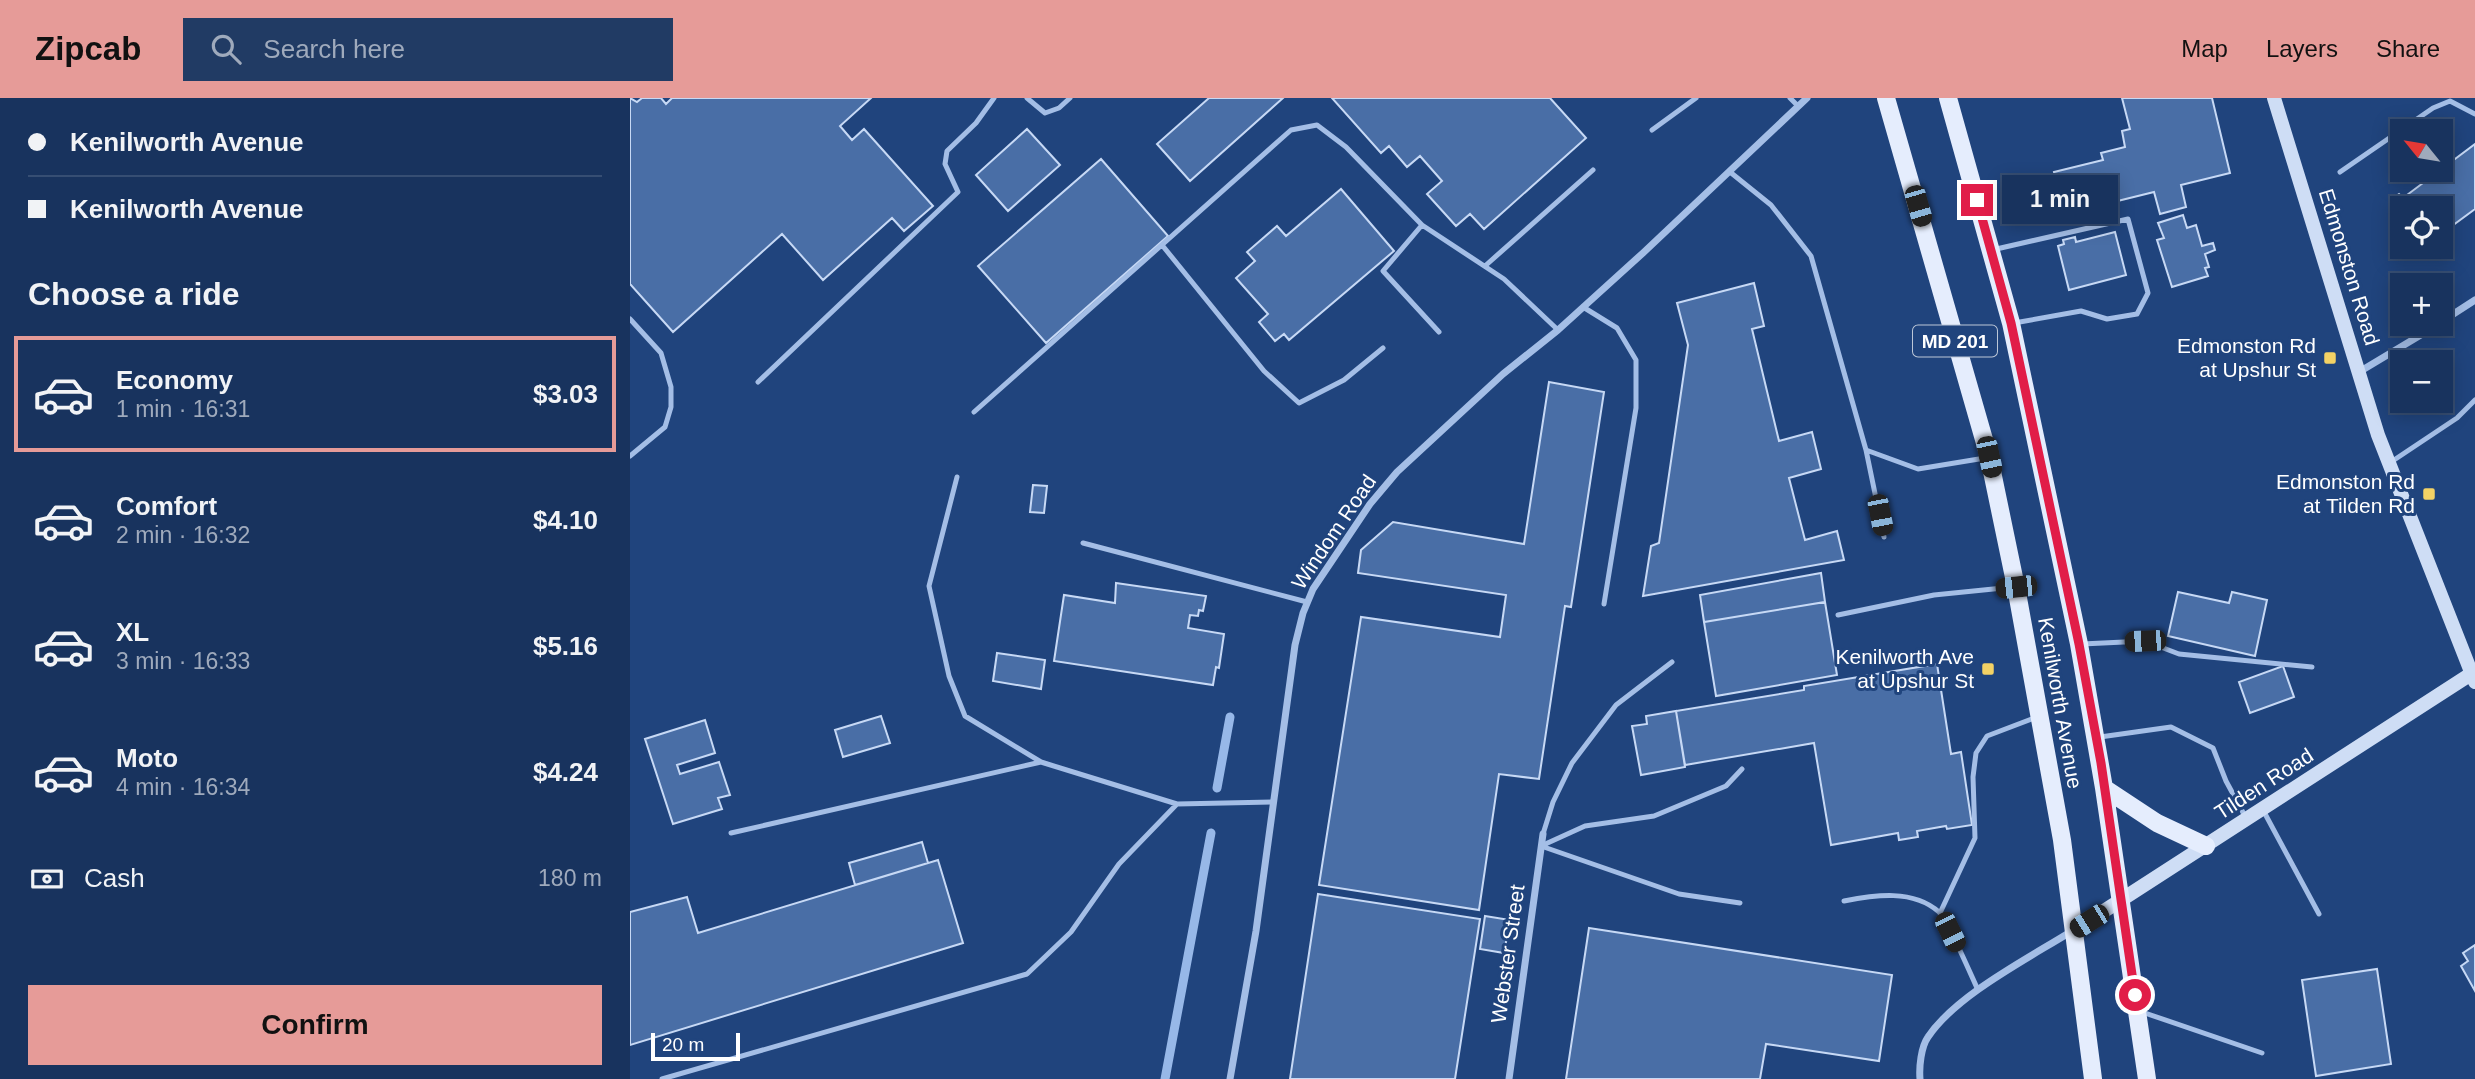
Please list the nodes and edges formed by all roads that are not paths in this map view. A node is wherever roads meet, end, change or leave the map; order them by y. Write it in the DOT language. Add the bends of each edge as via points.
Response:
graph roads {
  1 [pos="994,98"];
  2 [pos="1027,98"];
  3 [pos="1070,98"];
  4 [pos="1696,98"];
  5 [pos="1790,98"];
  6 [pos="1807,98"];
  7 [pos="1886,98"];
  8 [pos="1948,98"];
  9 [pos="2274,98"];
  10 [pos="2443,98"];
  11 [pos="2450,102"];
  12 [pos="1798,106"];
  13 [pos="2475,114"];
  14 [pos="1652,130"];
  15 [pos="1592,170"];
  16 [pos="1730,172"];
  17 [pos="2340,172"];
  18 [pos="1422,225"];
  19 [pos="1162,245"];
  20 [pos="1992,250"];
  21 [pos="1485,266"];
  22 [pos="2475,300"];
  23 [pos="1583,307"];
  24 [pos="2453,314"];
  25 [pos="630,319"];
  26 [pos="2011,323"];
  27 [pos="1558,330"];
  28 [pos="1439,332"];
  29 [pos="2419,336"];
  30 [pos="1383,348"];
  31 [pos="2359,372"];
  32 [pos="758,382"];
  33 [pos="2475,400"];
  34 [pos="974,412"];
  35 [pos="1866,450"];
  36 [pos="630,456"];
  37 [pos="1989,457"];
  38 [pos="2388,463"];
  39 [pos="957,477"];
  40 [pos="1884,537"];
  41 [pos="1083,543"];
  42 [pos="2016,587"];
  43 [pos="1307,602"];
  44 [pos="1604,604"];
  45 [pos="1838,615"];
  46 [pos="2079,644"];
  47 [pos="1672,662"];
  48 [pos="2312,667"];
  49 [pos="2474,676"];
  50 [pos="2040,716"];
  51 [pos="2096,738"];
  52 [pos="1041,762"];
  53 [pos="1742,769"];
  54 [pos="2104,788"];
  55 [pos="1274,802"];
  56 [pos="1177,804"];
  57 [pos="2263,810"];
  58 [pos="2247,821"];
  59 [pos="732,833"];
  60 [pos="1543,834"];
  61 [pos="1541,846"];
  62 [pos="2206,846"];
  63 [pos="1844,901"];
  64 [pos="2121,901"];
  65 [pos="1740,903"];
  66 [pos="1940,913"];
  67 [pos="2319,914"];
  68 [pos="2073,931"];
  69 [pos="1979,990"];
  70 [pos="2137,1010"];
  71 [pos="2262,1053"];
  72 [pos="662,1079"];
  73 [pos="1230,1079"];
  74 [pos="1509,1079"];
  75 [pos="1920,1079"];
  76 [pos="2093,1079"];
  77 [pos="2147,1079"];
  1 -- 32 [label="lane" via="947,151 945,164 958,192"];
  2 -- 3 [label="lane" via="1045,113"];
  4 -- 14 [label="lane"];
  5 -- 12 [label="lane"];
  6 -- 12 [label="street, Windom Road"];
  7 -- 37 [label="main road, Kenilworth Avenue / MD 201"];
  8 -- 20 [label="main road, Kenilworth Avenue / MD 201"];
  9 -- 31 [label="street, Edmonston Road"];
  10 -- 11 [label="lane"];
  11 -- 13 [label="lane"];
  11 -- 17 [label="lane" via="2433,108"];
  12 -- 16 [label="street, Windom Road"];
  15 -- 21 [label="lane"];
  16 -- 23 [label="street, Windom Road"];
  16 -- 35 [label="lane" via="1771,205 1811,256"];
  18 -- 19 [label="lane" via="1346,147 1317,125 1291,130"];
  18 -- 21 [label="lane"];
  18 -- 28 [label="lane" via="1383,271"];
  19 -- 30 [label="lane" via="1264,371 1299,403 1344,380"];
  19 -- 34 [label="lane"];
  20 -- 26 [label="main road, Kenilworth Avenue / MD 201"];
  20 -- 26 [label="lane" via="2128,219 2148,293 2137,314 2107,319 2081,311"];
  21 -- 27 [label="lane"];
  22 -- 24 [label="street"];
  23 -- 27 [label="street, Windom Road"];
  23 -- 44 [label="lane" via="1617,328 1636,360 1636,408"];
  25 -- 36 [label="lane" via="660,353 671,387 671,407 664,427"];
  26 -- 46 [label="main road, Kenilworth Avenue / MD 201"];
  27 -- 43 [label="street, Windom Road" via="1397,472 1335,554"];
  29 -- 31 [label="street"];
  31 -- 38 [label="street, Edmonston Road"];
  33 -- 38 [label="lane" via="2457,418"];
  35 -- 37 [label="lane" via="1918,469"];
  35 -- 40 [label="lane"];
  37 -- 42 [label="main road, Kenilworth Avenue / MD 201"];
  38 -- 49 [label="street, Edmonston Road"];
  39 -- 52 [label="lane" via="929,586 948,676 965,716"];
  41 -- 43 [label="lane"];
  42 -- 45 [label="lane" via="1934,595"];
  42 -- 50 [label="main road, Kenilworth Avenue / MD 201"];
  43 -- 55 [label="street, Windom Road" via="1295,645"];
  46 -- 48 [label="lane" via="2145,641 2179,653"];
  46 -- 51 [label="main road, Kenilworth Avenue / MD 201"];
  47 -- 60 [label="lane" via="1616,705 1572,763"];
  49 -- 57 [label="street, Tilden Road"];
  50 -- 66 [label="lane" via="1987,736 1976,753 1975,838"];
  50 -- 68 [label="main road, Kenilworth Avenue / MD 201"];
  51 -- 54 [label="main road, Kenilworth Avenue / MD 201"];
  51 -- 58 [label="lane" via="2171,727 2213,748"];
  52 -- 56 [label="lane"];
  52 -- 59 [label="lane"];
  53 -- 61 [label="lane" via="1726,786 1654,816 1586,826"];
  54 -- 62 [label="main road" via="2157,823"];
  54 -- 64 [label="main road, Kenilworth Avenue / MD 201"];
  55 -- 56 [label="lane"];
  55 -- 73 [label="street, Windom Road"];
  56 -- 72 [label="lane" via="1119,864 1070,932 1027,974"];
  57 -- 58 [label="street, Tilden Road"];
  57 -- 67 [label="lane"];
  58 -- 62 [label="street, Tilden Road"];
  60 -- 61 [label="street, Webster Street"];
  61 -- 65 [label="lane" via="1679,894"];
  61 -- 74 [label="street, Webster Street"];
  62 -- 64 [label="street, Tilden Road"];
  63 -- 66 [label="lane" via="1874,895 1917,898"];
  64 -- 68 [label="street, Tilden Road"];
  64 -- 70 [label="main road, Kenilworth Avenue / MD 201"];
  66 -- 69 [label="lane"];
  68 -- 69 [label="street"];
  68 -- 76 [label="main road, Kenilworth Avenue / MD 201"];
  69 -- 75 [label="street" via="1946,1015 1926,1039"];
  70 -- 71 [label="lane"];
  70 -- 77 [label="main road, Kenilworth Avenue / MD 201"];
}
